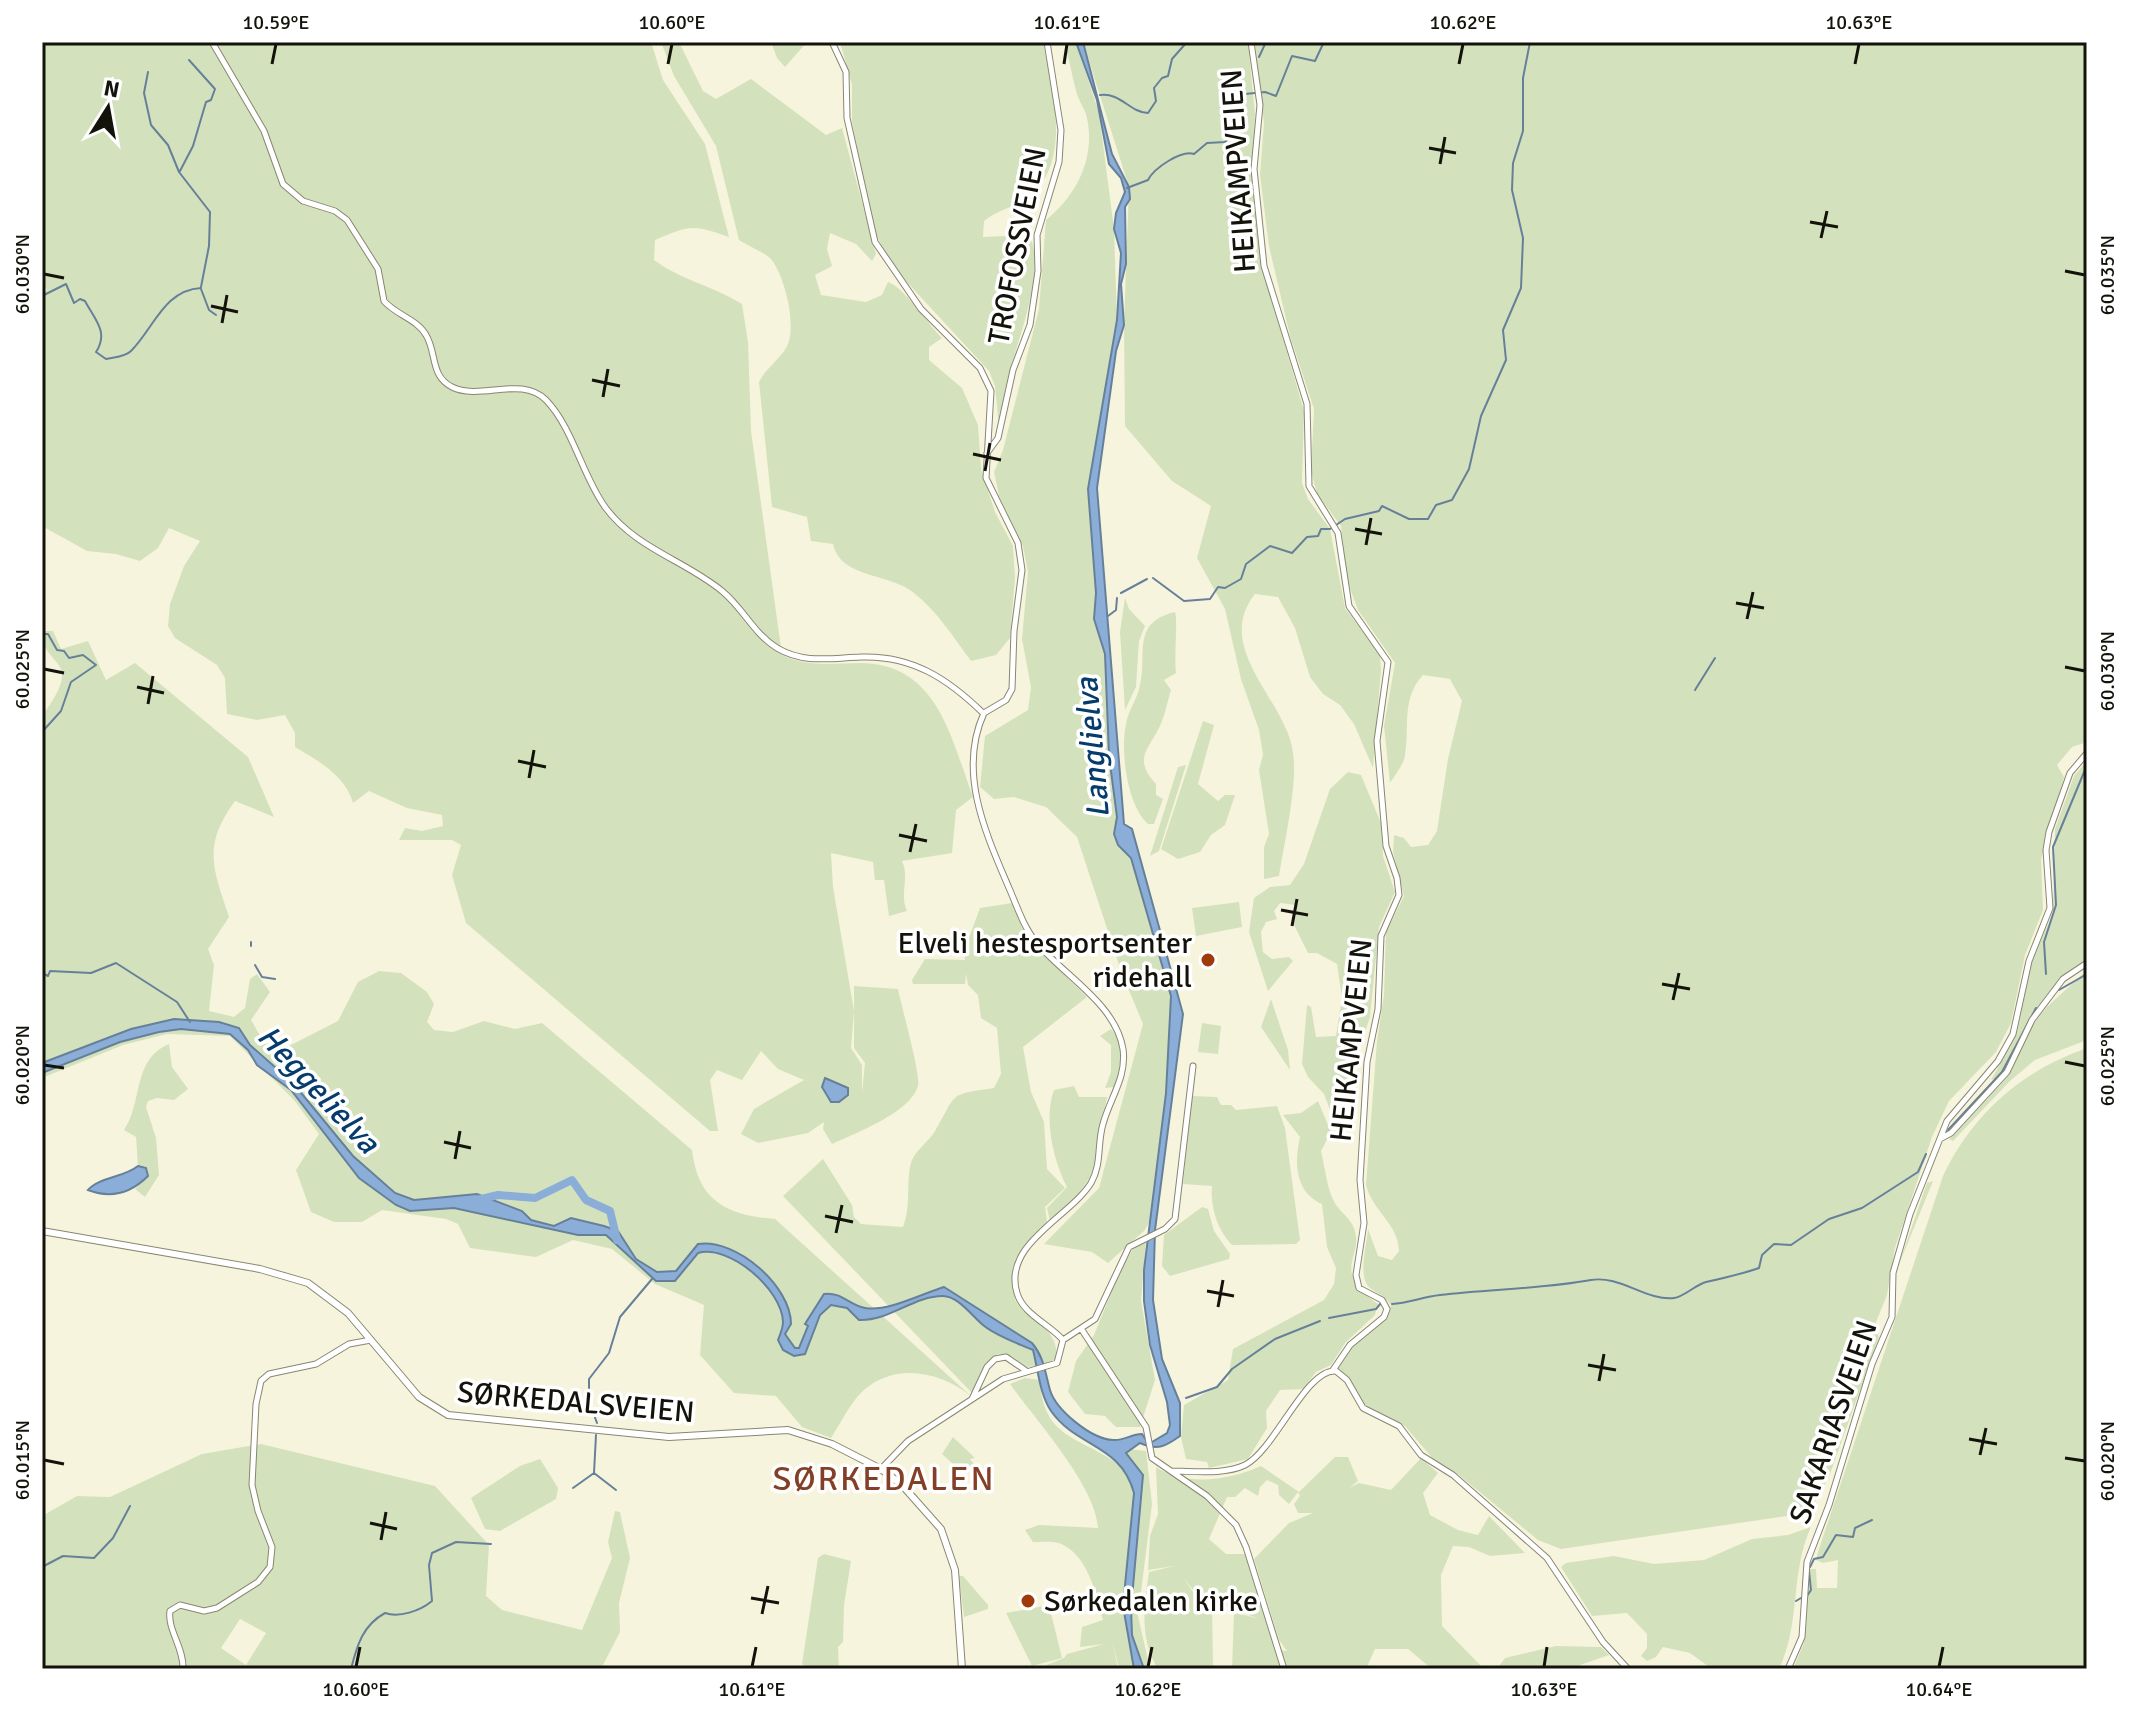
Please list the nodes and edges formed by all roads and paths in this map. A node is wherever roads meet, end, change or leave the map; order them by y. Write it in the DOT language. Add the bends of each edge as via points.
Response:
graph roads {
  1 [pos="212,42"];
  2 [pos="832,42"];
  3 [pos="1047,42"];
  4 [pos="1251,42"];
  5 [pos="987,454"];
  6 [pos="984,713"];
  7 [pos="2087,753"];
  8 [pos="2087,963"];
  9 [pos="1193,1066"];
  10 [pos="1939,1140"];
  11 [pos="42,1231"];
  12 [pos="1082,1330"];
  13 [pos="371,1340"];
  14 [pos="1063,1340"];
  15 [pos="1333,1370"];
  16 [pos="1029,1372"];
  17 [pos="972,1400"];
  18 [pos="881,1469"];
  19 [pos="1171,1471"];
  20 [pos="183,1669"];
  21 [pos="962,1669"];
  22 [pos="1284,1669"];
  23 [pos="1628,1669"];
  24 [pos="1788,1669"];
  1 -- 6 [label="street" via="264,131 283,184 303,201 347,220 378,269 384,301 425,333 436,371 446,384 470,392 523,389 544,398 617,522 722,591 775,646 809,659 884,657 918,665 951,684"];
  2 -- 5 [label="street" via="846,72 847,118 875,242 921,309 987,380 992,417"];
  3 -- 5 [label="street, TROFOSSVEIEN" via="1061,130 1059,162 1037,235 1030,325 1013,370 1000,432"];
  4 -- 15 [label="street, HEIKAMPVEIEN" via="1260,105 1254,169 1264,266 1307,404 1309,486 1338,533 1349,606 1388,662 1377,741 1386,846 1399,895 1381,936 1378,1009 1365,1078 1360,1180 1364,1223 1356,1275 1361,1290 1382,1300 1387,1309"];
  5 -- 6 [label="street" via="988,483 1018,543 1022,570 1014,685 1006,700"];
  6 -- 14 [label="street" via="975,791 985,833 1029,932 1106,1014 1123,1049 1120,1083 1103,1124 1093,1180 1037,1235 1016,1272 1023,1306"];
  7 -- 10 [label="street, SAKARIASVEIEN" via="2070,773 2048,839 2050,908 2029,961 2013,1034 1998,1061 1952,1111"];
  8 -- 10 [label="street" via="2066,975 2032,1020 2007,1072"];
  9 -- 12 [label="street" via="1172,1223 1125,1251 1095,1319"];
  10 -- 24 [label="street, SAKARIASVEIEN" via="1895,1267 1891,1323 1872,1364 1807,1562 1802,1637"];
  11 -- 13 [label="street, SØRKEDALSVEIEN" via="298,1278 333,1298"];
  12 -- 14 [label="street"];
  12 -- 19 [label="street" via="1143,1422 1155,1461"];
  13 -- 18 [label="street, SØRKEDALSVEIEN" via="419,1397 448,1415 669,1437 788,1430 821,1439"];
  13 -- 20 [label="street" via="261,1381 252,1485 273,1558 265,1576 217,1608 173,1608 169,1617"];
  14 -- 16 [label="street" via="1060,1359"];
  15 -- 19 [label="street" via="1314,1381 1257,1458 1236,1469"];
  15 -- 23 [label="street" via="1347,1380 1363,1408 1399,1426 1421,1455 1453,1475 1547,1558 1603,1642"];
  16 -- 17 [label="street" via="1007,1377"];
  16 -- 17 [label="street" via="1006,1357 995,1359"];
  17 -- 18 [label="street" via="908,1441"];
  18 -- 21 [label="street, SØRKEDALSVEIEN" via="924,1506 948,1543"];
  19 -- 22 [label="street" via="1220,1507 1239,1529"];
}
